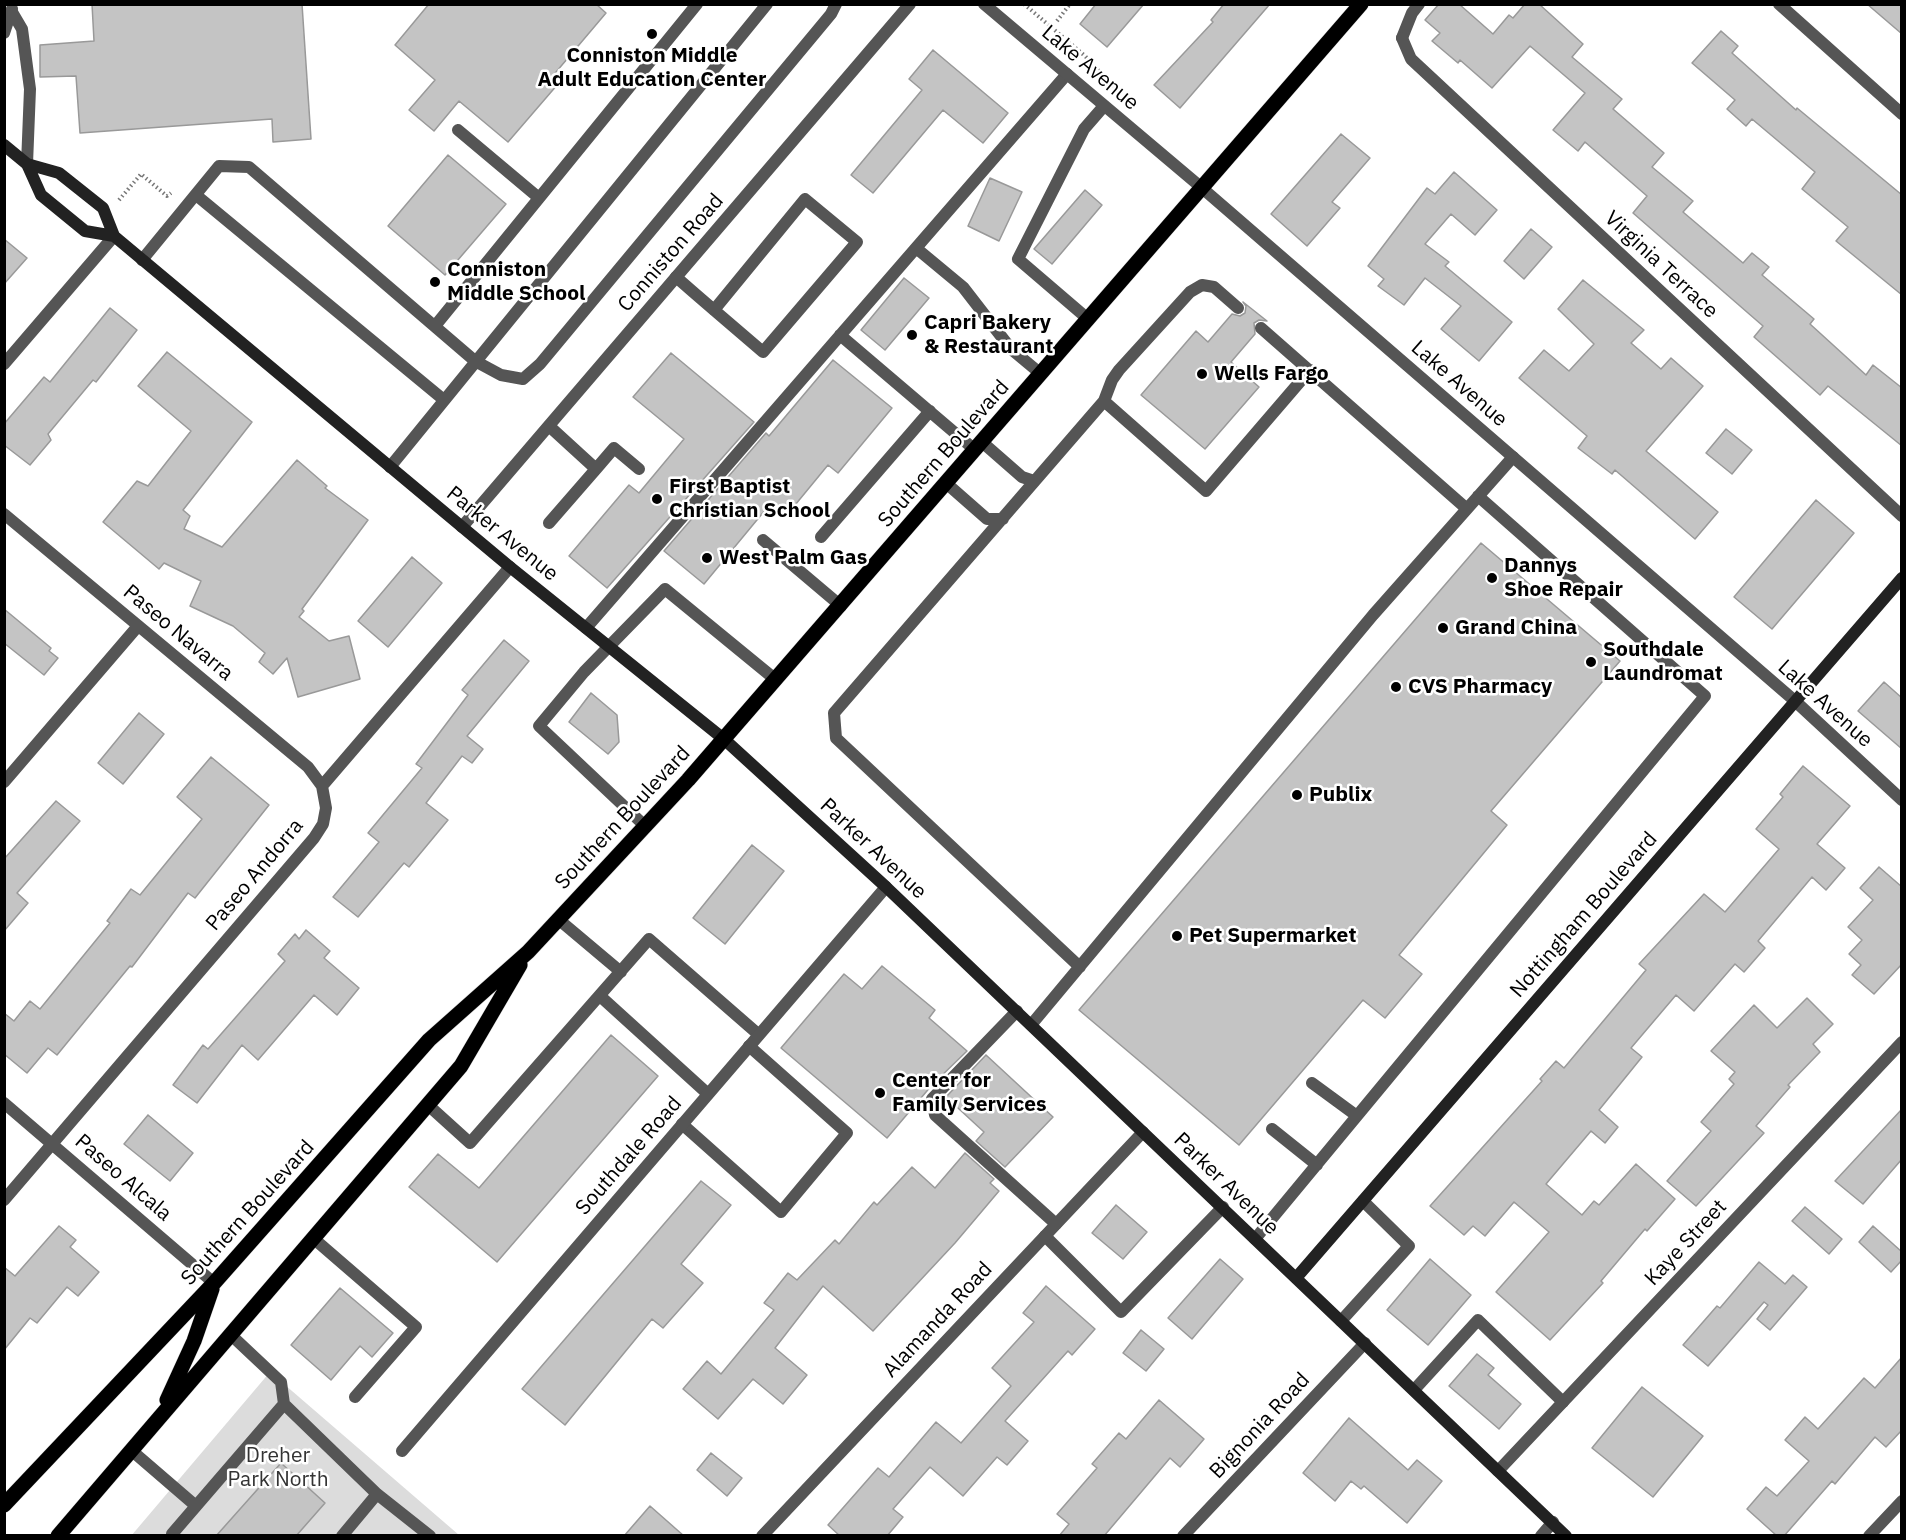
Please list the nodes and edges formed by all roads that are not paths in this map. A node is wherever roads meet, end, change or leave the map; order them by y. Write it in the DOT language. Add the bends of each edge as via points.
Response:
graph roads {
  1 [pos="697,4"];
  2 [pos="767,4"];
  3 [pos="836,4"];
  4 [pos="910,4"];
  5 [pos="984,4"];
  6 [pos="1361,4"];
  7 [pos="1419,4"];
  8 [pos="1779,4"];
  9 [pos="12,8"];
  10 [pos="4,33"];
  11 [pos="1066,74"];
  12 [pos="1104,106"];
  13 [pos="1902,114"];
  14 [pos="458,130"];
  15 [pos="4,145"];
  16 [pos="27,164"];
  17 [pos="1202,188"];
  18 [pos="196,195"];
  19 [pos="539,198"];
  20 [pos="114,236"];
  21 [pos="916,248"];
  22 [pos="142,260"];
  23 [pos="676,278"];
  24 [pos="1238,308"];
  25 [pos="714,310"];
  26 [pos="1088,319"];
  27 [pos="435,326"];
  28 [pos="1261,328"];
  29 [pos="840,335"];
  30 [pos="475,361"];
  31 [pos="4,364"];
  32 [pos="1310,370"];
  33 [pos="1041,374"];
  34 [pos="444,400"];
  35 [pos="1104,401"];
  36 [pos="930,411"];
  37 [pos="549,426"];
  38 [pos="979,446"];
  39 [pos="1513,457"];
  40 [pos="390,467"];
  41 [pos="596,469"];
  42 [pos="639,469"];
  43 [pos="1034,481"];
  44 [pos="946,483"];
  45 [pos="1478,496"];
  46 [pos="1467,509"];
  47 [pos="4,514"];
  48 [pos="1902,516"];
  49 [pos="1003,519"];
  50 [pos="549,523"];
  51 [pos="462,527"];
  52 [pos="821,537"];
  53 [pos="763,540"];
  54 [pos="510,567"];
  55 [pos="1902,578"];
  56 [pos="841,606"];
  57 [pos="138,626"];
  58 [pos="586,628"];
  59 [pos="609,646"];
  60 [pos="776,680"];
  61 [pos="1795,701"];
  62 [pos="725,740"];
  63 [pos="4,782"];
  64 [pos="322,786"];
  65 [pos="1902,800"];
  66 [pos="645,826"];
  67 [pos="886,887"];
  68 [pos="558,919"];
  69 [pos="528,952"];
  70 [pos="1080,967"];
  71 [pos="621,972"];
  72 [pos="600,996"];
  73 [pos="1017,1011"];
  74 [pos="1031,1025"];
  75 [pos="758,1034"];
  76 [pos="1902,1042"];
  77 [pos="749,1046"];
  78 [pos="1312,1083"];
  79 [pos="708,1094"];
  80 [pos="4,1103"];
  81 [pos="428,1105"];
  82 [pos="1356,1116"];
  83 [pos="682,1124"];
  84 [pos="1272,1129"];
  85 [pos="1143,1132"];
  86 [pos="53,1143"];
  87 [pos="1317,1165"];
  88 [pos="4,1200"];
  89 [pos="1363,1201"];
  90 [pos="1223,1208"];
  91 [pos="1056,1224"];
  92 [pos="1044,1236"];
  93 [pos="313,1238"];
  94 [pos="1255,1239"];
  95 [pos="1296,1278"];
  96 [pos="214,1283"];
  97 [pos="1341,1321"];
  98 [pos="231,1335"];
  99 [pos="1365,1343"];
  100 [pos="1414,1390"];
  101 [pos="355,1397"];
  102 [pos="1563,1402"];
  103 [pos="284,1404"];
  104 [pos="160,1416"];
  105 [pos="131,1450"];
  106 [pos="402,1450"];
  107 [pos="1498,1471"];
  108 [pos="377,1494"];
  109 [pos="1902,1501"];
  110 [pos="4,1505"];
  111 [pos="196,1506"];
  112 [pos="1553,1522"];
  113 [pos="172,1534"];
  114 [pos="58,1536"];
  115 [pos="342,1536"];
  116 [pos="430,1536"];
  117 [pos="762,1536"];
  118 [pos="1183,1536"];
  119 [pos="1541,1536"];
  120 [pos="1566,1536"];
  121 [pos="1869,1536"];
  1 -- 19 [label="street"];
  2 -- 30 [label="street"];
  3 -- 30 [label="street" via="540,364 523,379 501,375"];
  4 -- 23 [label="street, Conniston Road"];
  5 -- 11 [label="street, Lake Avenue"];
  6 -- 17 [label="main road, Southern Boulevard"];
  7 -- 48 [label="street, Virginia Terrace" via="1402,38 1411,59"];
  8 -- 13 [label="street"];
  9 -- 10 [label="street"];
  9 -- 16 [label="street" via="22,29 30,89"];
  11 -- 12 [label="street, Lake Avenue"];
  11 -- 21 [label="street"];
  12 -- 17 [label="street, Lake Avenue"];
  12 -- 26 [label="street" via="1084,129 1018,259"];
  14 -- 19 [label="street"];
  15 -- 16 [label="street, Parker Avenue"];
  16 -- 20 [label="street, Parker Avenue" via="59,173 103,208"];
  16 -- 20 [label="street, Parker Avenue" via="41,195 85,231"];
  17 -- 26 [label="main road, Southern Boulevard"];
  17 -- 39 [label="street, Lake Avenue"];
  18 -- 22 [label="street"];
  18 -- 27 [label="street" via="219,166 249,167"];
  18 -- 34 [label="street"];
  19 -- 27 [label="street"];
  20 -- 22 [label="street, Parker Avenue"];
  20 -- 31 [label="street"];
  21 -- 29 [label="street"];
  21 -- 33 [label="street" via="963,287 1011,349"];
  22 -- 40 [label="street, Parker Avenue"];
  23 -- 25 [label="street"];
  23 -- 37 [label="street, Conniston Road"];
  24 -- 35 [label="street" via="1214,287 1202,285 1190,291 1119,370"];
  25 -- 25 [label="street" via="764,352 857,242 805,199"];
  26 -- 33 [label="main road, Southern Boulevard"];
  27 -- 30 [label="street"];
  28 -- 32 [label="street"];
  29 -- 36 [label="street"];
  29 -- 58 [label="street"];
  30 -- 34 [label="street"];
  32 -- 35 [label="street" via="1206,490"];
  32 -- 46 [label="street"];
  33 -- 38 [label="main road, Southern Boulevard"];
  34 -- 40 [label="street"];
  35 -- 43 [label="street"];
  36 -- 38 [label="street"];
  36 -- 52 [label="street"];
  37 -- 41 [label="street"];
  37 -- 51 [label="street, Conniston Road"];
  38 -- 43 [label="street" via="1022,477"];
  38 -- 44 [label="main road, Southern Boulevard"];
  39 -- 45 [label="street"];
  39 -- 61 [label="street, Lake Avenue"];
  40 -- 51 [label="street, Parker Avenue"];
  41 -- 42 [label="street" via="614,448"];
  41 -- 50 [label="street"];
  43 -- 49 [label="street"];
  44 -- 49 [label="street" via="987,519"];
  44 -- 56 [label="main road, Southern Boulevard"];
  45 -- 46 [label="street"];
  45 -- 82 [label="street" via="1705,696"];
  46 -- 70 [label="street" via="1373,615"];
  47 -- 57 [label="street, Paseo Navarra"];
  49 -- 70 [label="street" via="834,713 836,738"];
  51 -- 54 [label="street, Parker Avenue"];
  53 -- 56 [label="street"];
  54 -- 58 [label="street, Parker Avenue"];
  54 -- 64 [label="street"];
  55 -- 61 [label="street, Nottingham Boulevard"];
  56 -- 60 [label="main road, Southern Boulevard"];
  57 -- 63 [label="street"];
  57 -- 64 [label="street, Paseo Navarra" via="308,767"];
  58 -- 59 [label="street, Parker Avenue"];
  59 -- 60 [label="street" via="665,589"];
  59 -- 62 [label="street, Parker Avenue"];
  59 -- 66 [label="street" via="539,726"];
  60 -- 62 [label="main road, Southern Boulevard"];
  61 -- 65 [label="street, Lake Avenue"];
  61 -- 89 [label="street, Nottingham Boulevard"];
  62 -- 66 [label="main road, Southern Boulevard"];
  62 -- 67 [label="street, Parker Avenue"];
  64 -- 86 [label="street, Paseo Andorra" via="326,808 323,824 314,838"];
  66 -- 68 [label="main road, Southern Boulevard"];
  67 -- 73 [label="street, Parker Avenue"];
  67 -- 75 [label="street, Southdale Road"];
  68 -- 69 [label="main road, Southern Boulevard"];
  68 -- 71 [label="street"];
  69 -- 81 [label="main road, Southern Boulevard" via="461,1066"];
  69 -- 96 [label="main road, Southern Boulevard" via="429,1040"];
  70 -- 74 [label="street"];
  71 -- 72 [label="street"];
  71 -- 75 [label="street" via="649,939"];
  72 -- 79 [label="street"];
  72 -- 81 [label="street" via="470,1143"];
  73 -- 74 [label="street, Parker Avenue"];
  73 -- 91 [label="street" via="932,1099 935,1115"];
  74 -- 85 [label="street, Parker Avenue"];
  75 -- 77 [label="street, Southdale Road"];
  76 -- 102 [label="street, Kaye Street"];
  77 -- 79 [label="street, Southdale Road"];
  77 -- 83 [label="street" via="847,1133 781,1212"];
  78 -- 82 [label="street"];
  79 -- 83 [label="street, Southdale Road"];
  80 -- 86 [label="street, Paseo Alcala"];
  81 -- 93 [label="main road, Southern Boulevard"];
  82 -- 87 [label="street"];
  83 -- 106 [label="street, Southdale Road"];
  84 -- 87 [label="street"];
  85 -- 90 [label="street, Parker Avenue"];
  85 -- 91 [label="street, Alamanda Road"];
  86 -- 88 [label="street, Paseo Andorra"];
  86 -- 96 [label="street, Paseo Alcala"];
  87 -- 94 [label="street"];
  89 -- 95 [label="street, Nottingham Boulevard"];
  89 -- 97 [label="street" via="1409,1246"];
  90 -- 92 [label="street" via="1121,1312"];
  90 -- 94 [label="street, Parker Avenue"];
  91 -- 92 [label="street, Alamanda Road"];
  92 -- 117 [label="street, Alamanda Road"];
  93 -- 98 [label="main road, Southern Boulevard"];
  93 -- 101 [label="street" via="416,1327"];
  94 -- 95 [label="street, Parker Avenue"];
  95 -- 97 [label="street, Parker Avenue"];
  96 -- 104 [label="main road" via="194,1341"];
  96 -- 110 [label="main road, Southern Boulevard"];
  97 -- 99 [label="street, Parker Avenue"];
  98 -- 103 [label="street" via="281,1382"];
  98 -- 104 [label="main road, Southern Boulevard"];
  99 -- 100 [label="street, Parker Avenue"];
  99 -- 118 [label="street, Bignonia Road"];
  100 -- 102 [label="street" via="1478,1320"];
  100 -- 107 [label="street, Parker Avenue"];
  102 -- 107 [label="street, Kaye Street"];
  103 -- 108 [label="street"];
  103 -- 111 [label="street"];
  104 -- 105 [label="main road, Southern Boulevard"];
  105 -- 111 [label="street"];
  105 -- 114 [label="main road, Southern Boulevard"];
  107 -- 112 [label="street, Parker Avenue"];
  108 -- 115 [label="street"];
  108 -- 116 [label="street"];
  109 -- 121 [label="street"];
  111 -- 113 [label="street"];
  112 -- 119 [label="street"];
  112 -- 120 [label="street, Parker Avenue"];
}
